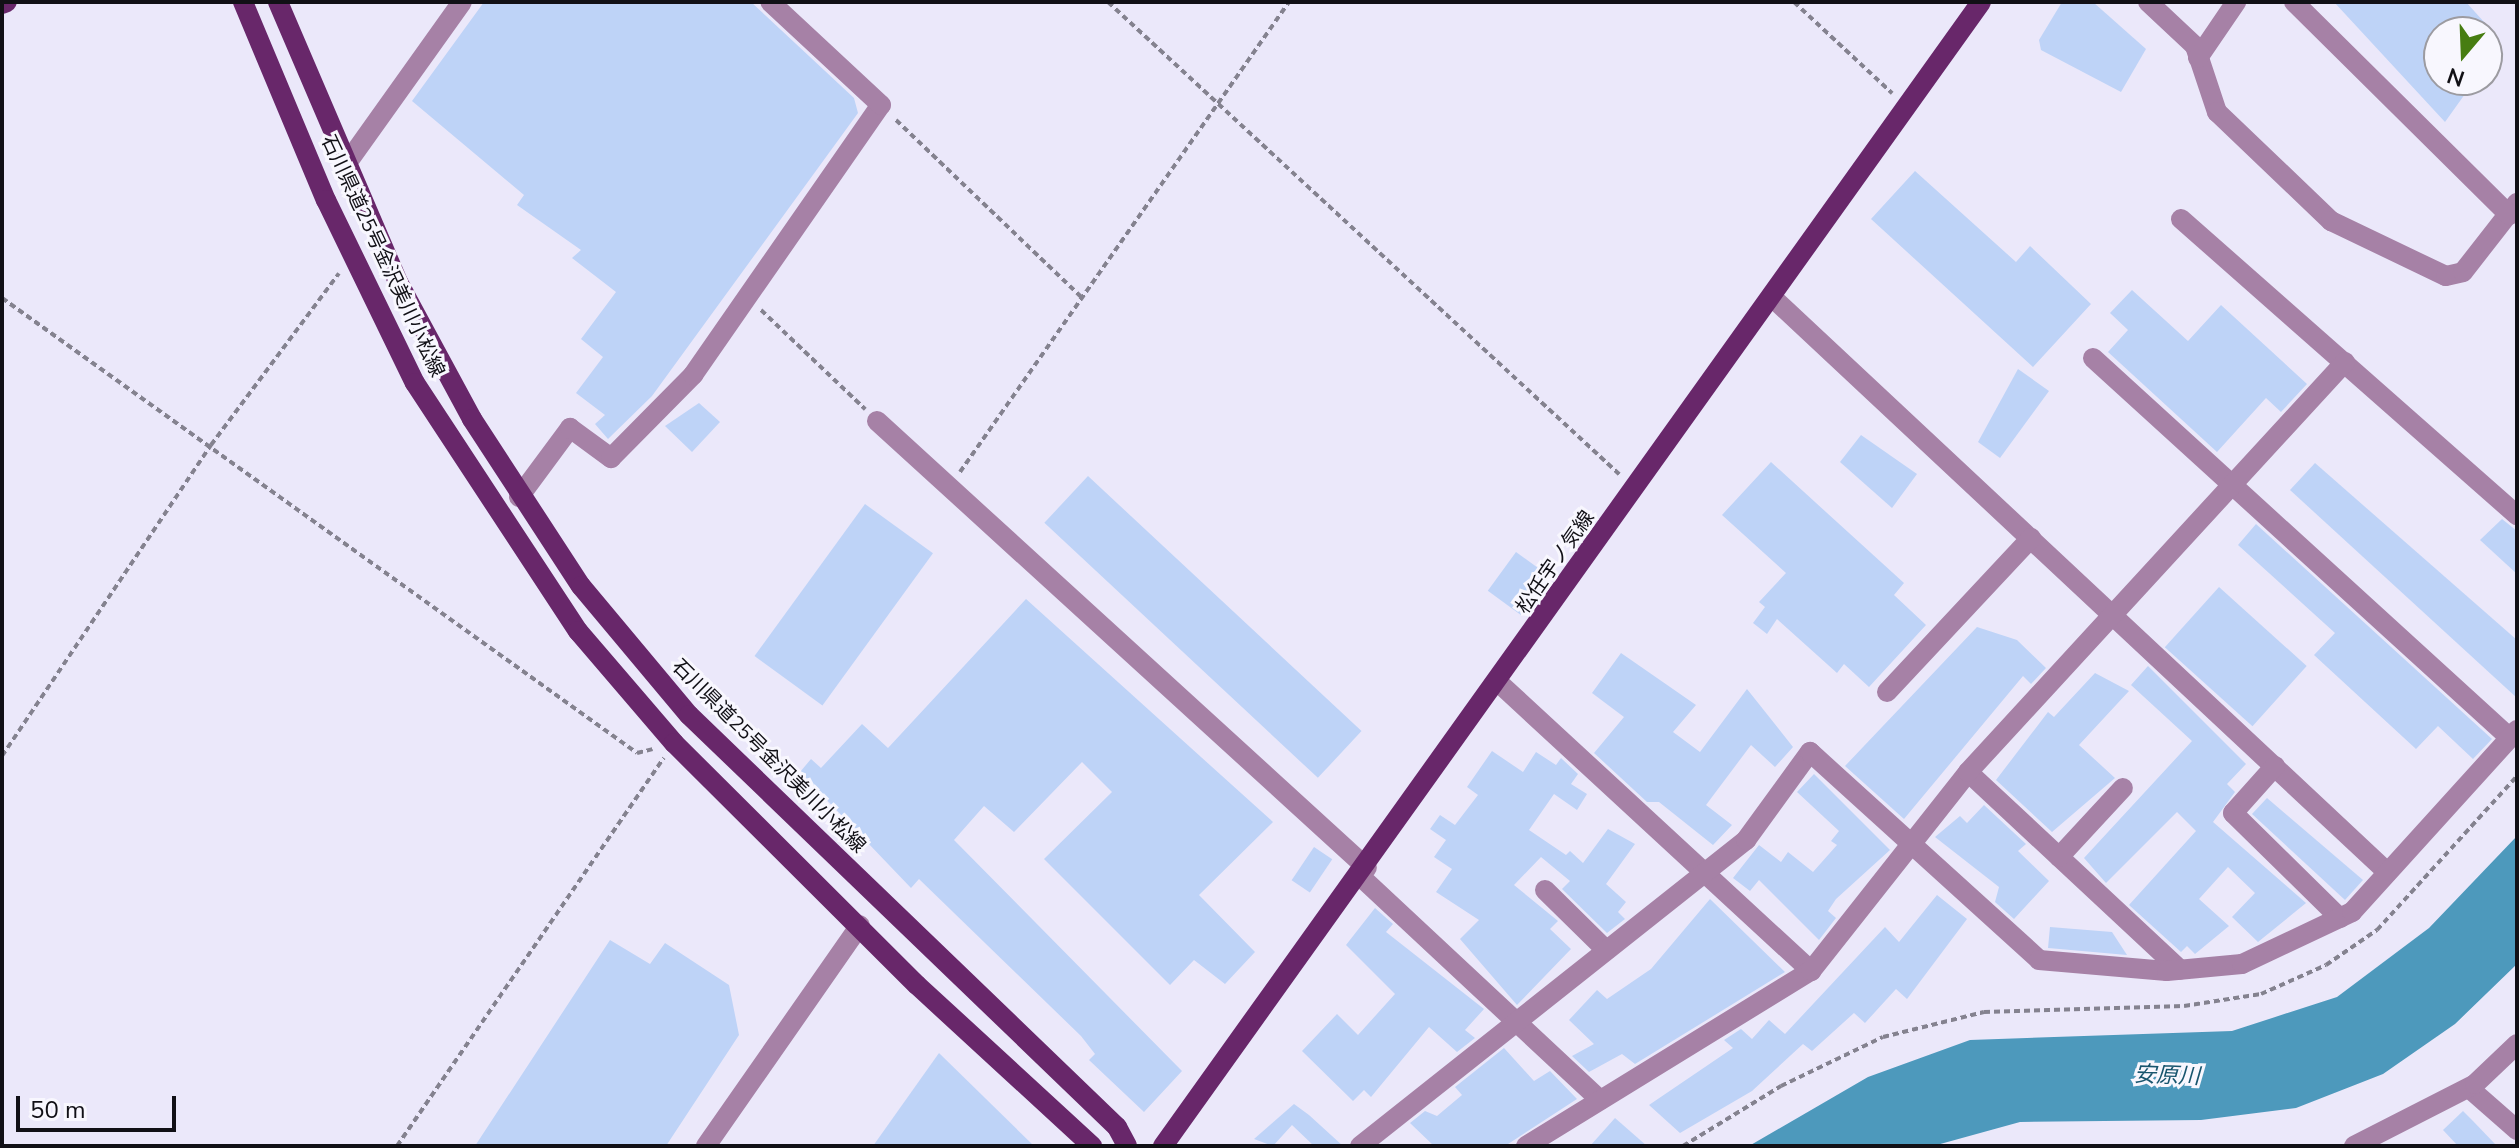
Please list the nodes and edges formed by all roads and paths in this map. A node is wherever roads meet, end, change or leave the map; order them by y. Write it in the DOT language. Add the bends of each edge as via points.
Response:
graph roads {
  1 [pos="243,2"];
  2 [pos="278,2"];
  3 [pos="462,2"];
  4 [pos="770,2"];
  5 [pos="1108,2"];
  6 [pos="1289,2"];
  7 [pos="1794,2"];
  8 [pos="1981,2"];
  9 [pos="2148,2"];
  10 [pos="2236,2"];
  11 [pos="2294,2"];
  12 [pos="2198,58"];
  13 [pos="1217,104"];
  14 [pos="881,105"];
  15 [pos="1906,107"];
  16 [pos="345,166"];
  17 [pos="2513,209"];
  18 [pos="2181,219"];
  19 [pos="353,256"];
  20 [pos="745,294"];
  21 [pos="2,298"];
  22 [pos="1082,298"];
  23 [pos="1773,298"];
  24 [pos="2093,358"];
  25 [pos="2345,362"];
  26 [pos="877,421"];
  27 [pos="211,445"];
  28 [pos="2230,486"];
  29 [pos="948,489"];
  30 [pos="1636,489"];
  31 [pos="519,497"];
  32 [pos="2517,515"];
  33 [pos="2031,538"];
  34 [pos="2112,612"];
  35 [pos="1499,683"];
  36 [pos="1887,692"];
  37 [pos="2513,734"];
  38 [pos="674,743"];
  39 [pos="2,756"];
  40 [pos="2275,766"];
  41 [pos="1968,772"];
  42 [pos="2123,788"];
  43 [pos="1912,843"];
  44 [pos="2059,857"];
  45 [pos="1364,872"];
  46 [pos="2387,872"];
  47 [pos="1704,873"];
  48 [pos="1545,890"];
  49 [pos="2340,918"];
  50 [pos="860,925"];
  51 [pos="1606,950"];
  52 [pos="2180,970"];
  53 [pos="1811,971"];
  54 [pos="1515,1022"];
  55 [pos="2517,1044"];
  56 [pos="2469,1088"];
  57 [pos="1600,1100"];
  58 [pos="2517,1130"];
  59 [pos="397,1146"];
  60 [pos="706,1146"];
  61 [pos="1092,1146"];
  62 [pos="1127,1146"];
  63 [pos="1163,1146"];
  64 [pos="1360,1146"];
  65 [pos="1526,1146"];
  66 [pos="2354,1146"];
  1 -- 19 [label="main road, 石川県道25号金沢美川小松線"];
  2 -- 16 [label="main road, 石川県道25号金沢美川小松線"];
  3 -- 16 [label="street"];
  4 -- 14 [label="street"];
  5 -- 13 [label="path"];
  6 -- 13 [label="path"];
  7 -- 15 [label="path"];
  8 -- 15 [label="main road, 松任宇ノ気線"];
  9 -- 12 [label="street" via="2195,46"];
  10 -- 12 [label="street"];
  11 -- 17 [label="street"];
  12 -- 17 [label="street" via="2217,112 2331,221 2446,276 2463,272"];
  13 -- 22 [label="path"];
  13 -- 30 [label="path"];
  14 -- 20 [label="street"];
  14 -- 22 [label="path"];
  15 -- 23 [label="main road, 松任宇ノ気線"];
  16 -- 31 [label="main road, 石川県道25号金沢美川小松線" via="398,282"];
  18 -- 25 [label="street"];
  19 -- 27 [label="path"];
  19 -- 38 [label="main road, 石川県道25号金沢美川小松線" via="415,383 489,504 578,631"];
  20 -- 26 [label="path"];
  20 -- 31 [label="street" via="693,375 611,458 570,428"];
  21 -- 27 [label="path"];
  22 -- 29 [label="path"];
  23 -- 30 [label="main road, 松任宇ノ気線"];
  23 -- 33 [label="street"];
  24 -- 28 [label="street"];
  25 -- 28 [label="street"];
  25 -- 32 [label="street"];
  26 -- 29 [label="street"];
  27 -- 38 [label="path" via="637,753"];
  27 -- 39 [label="path"];
  28 -- 34 [label="street"];
  28 -- 37 [label="street"];
  29 -- 45 [label="street"];
  30 -- 35 [label="main road, 松任宇ノ気線"];
  31 -- 62 [label="main road, 石川県道25号金沢美川小松線" via="581,586 689,715 1117,1127"];
  33 -- 34 [label="street"];
  33 -- 36 [label="street"];
  34 -- 40 [label="street"];
  34 -- 41 [label="street"];
  35 -- 45 [label="main road, 松任宇ノ気線"];
  35 -- 47 [label="street"];
  37 -- 46 [label="street"];
  38 -- 50 [label="main road, 石川県道25号金沢美川小松線"];
  38 -- 59 [label="path"];
  40 -- 46 [label="street"];
  40 -- 49 [label="street" via="2233,813"];
  41 -- 43 [label="street"];
  41 -- 44 [label="street"];
  42 -- 44 [label="street"];
  43 -- 47 [label="street" via="1810,752 1746,840"];
  43 -- 52 [label="street" via="2039,960"];
  43 -- 53 [label="street"];
  44 -- 52 [label="street"];
  45 -- 54 [label="street"];
  45 -- 63 [label="main road, 松任宇ノ気線"];
  46 -- 49 [label="street"];
  47 -- 51 [label="street"];
  47 -- 53 [label="street"];
  48 -- 51 [label="street"];
  49 -- 52 [label="street" via="2242,964"];
  50 -- 60 [label="street"];
  50 -- 61 [label="main road, 石川県道25号金沢美川小松線"];
  51 -- 54 [label="street"];
  53 -- 57 [label="street"];
  54 -- 57 [label="street"];
  54 -- 64 [label="street"];
  55 -- 56 [label="street"];
  56 -- 58 [label="street"];
  56 -- 66 [label="street"];
  57 -- 65 [label="street"];
}
